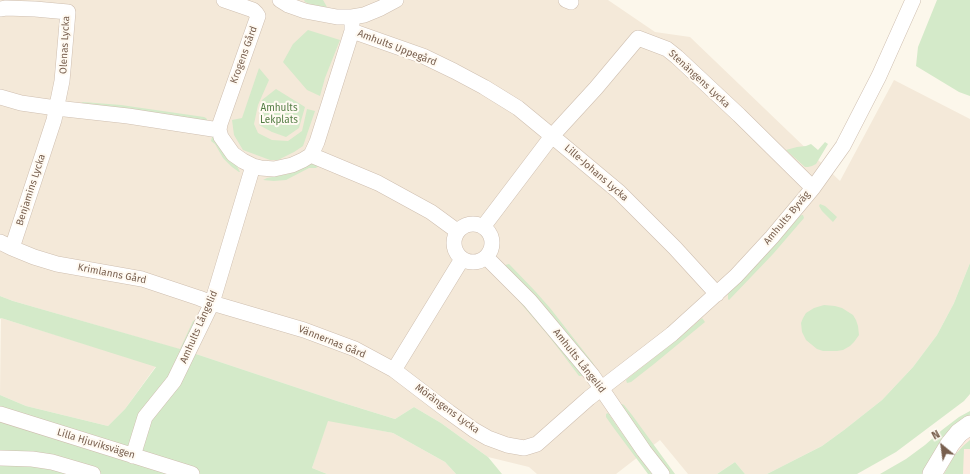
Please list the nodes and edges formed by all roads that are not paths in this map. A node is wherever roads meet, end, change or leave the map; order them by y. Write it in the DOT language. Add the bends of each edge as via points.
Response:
graph roads {
  1 [pos="224,0"];
  2 [pos="280,0"];
  3 [pos="396,0"];
  4 [pos="913,0"];
  5 [pos="0,9"];
  6 [pos="352,24"];
  7 [pos="0,97"];
  8 [pos="55,114"];
  9 [pos="219,130"];
  10 [pos="552,136"];
  11 [pos="311,155"];
  12 [pos="253,166"];
  13 [pos="813,188"];
  14 [pos="484,227"];
  15 [pos="457,231"];
  16 [pos="6,245"];
  17 [pos="486,257"];
  18 [pos="462,259"];
  19 [pos="717,294"];
  20 [pos="212,303"];
  21 [pos="394,370"];
  22 [pos="601,389"];
  23 [pos="0,414"];
  24 [pos="970,426"];
  25 [pos="133,456"];
  26 [pos="0,458"];
  27 [pos="93,474"];
  28 [pos="192,474"];
  29 [pos="662,474"];
  30 [pos="932,474"];
  1 -- 9 [label="street, Krogens Gård" via="253,10 258,16"];
  2 -- 6 [label="street" via="288,5 337,17"];
  3 -- 6 [label="street" via="364,15"];
  4 -- 13 [label="street, Amhults Byväg" via="879,76 843,146"];
  5 -- 8 [label="street, Olenas Lycka" via="29,8 68,12 62,81"];
  6 -- 10 [label="street, Amhults Uppegård" via="484,87 518,108"];
  6 -- 11 [label="street, Amhults Uppegård"];
  7 -- 8 [label="street"];
  8 -- 9 [label="street" via="128,116"];
  8 -- 16 [label="street, Benjamins Lycka"];
  9 -- 12 [label="street" via="233,154 242,162"];
  10 -- 13 [label="street, Stenängens Lycka" via="638,38 667,49 678,57"];
  10 -- 14 [label="street"];
  10 -- 19 [label="street, Lille-Johans Lycka" via="625,198"];
  11 -- 12 [label="street" via="292,165 274,169"];
  11 -- 15 [label="street" via="378,183 431,212"];
  12 -- 20 [label="street, Amhults Långelid"];
  13 -- 19 [label="street, Amhults Byväg" via="772,237"];
  14 -- 15 [label="street" via="470,224"];
  14 -- 17 [label="street" via="490,234 492,243"];
  15 -- 18 [label="street" via="454,248"];
  16 -- 20 [label="street, Krimlanns Gård" via="57,264 142,279"];
  17 -- 18 [label="street" via="474,262"];
  17 -- 22 [label="street, Amhults Långelid" via="530,301"];
  18 -- 21 [label="street"];
  19 -- 22 [label="street, Amhults Byväg" via="672,334"];
  20 -- 21 [label="street, Vännernas Gård" via="304,330 355,350"];
  20 -- 25 [label="street, Amhults Långelid" via="174,381 145,417"];
  21 -- 22 [label="street, Mörängens Lycka" via="474,430 507,445 524,448 537,444"];
  22 -- 29 [label="street, Amhults Långelid"];
  23 -- 25 [label="street, Lilla Hjuviksvägen"];
  24 -- 30 [label="street" via="955,439"];
  25 -- 28 [label="street, Lilla Hjuviksvägen"];
  26 -- 27 [label="street" via="52,462"];
}
